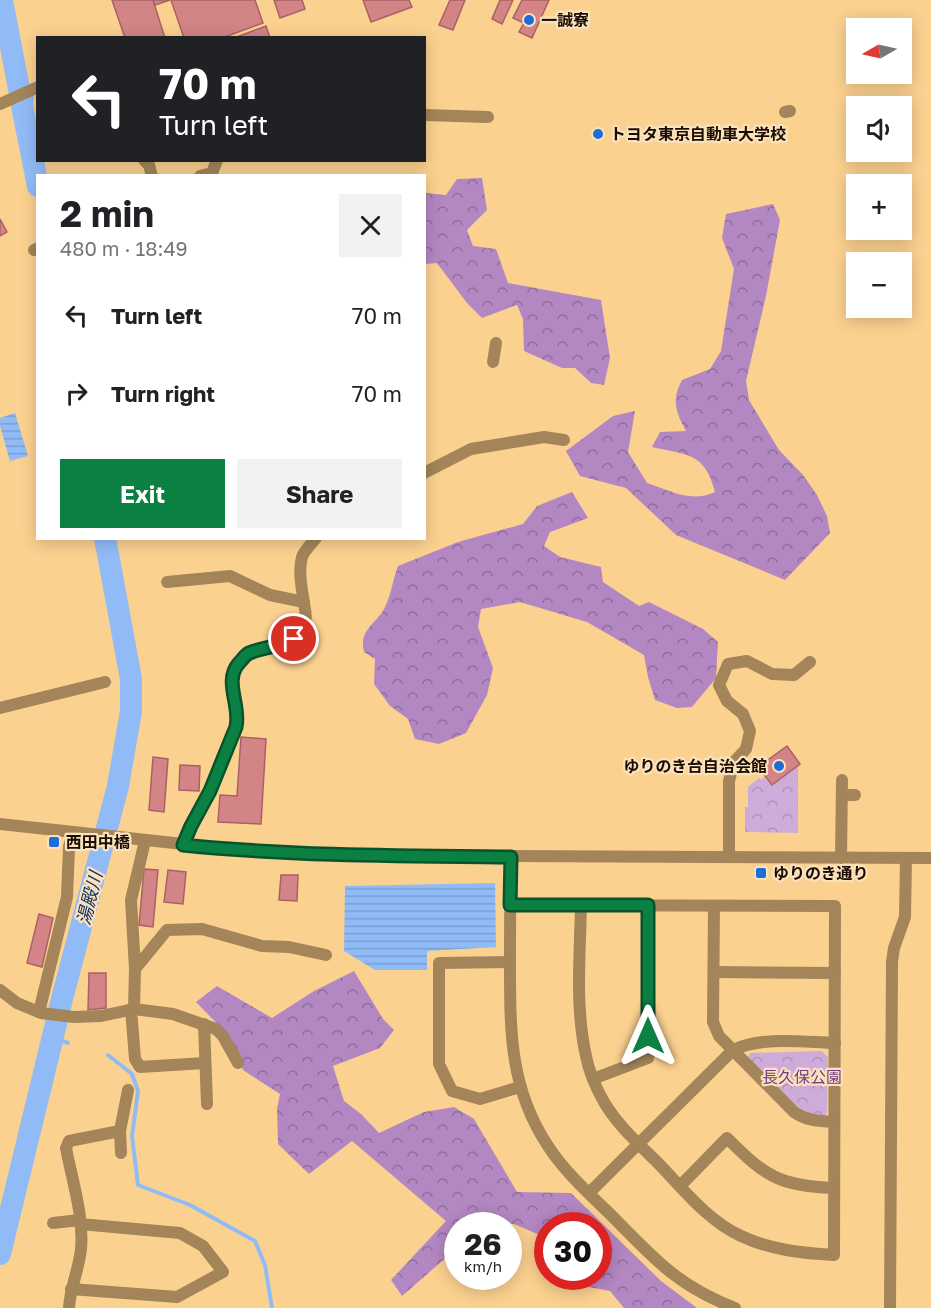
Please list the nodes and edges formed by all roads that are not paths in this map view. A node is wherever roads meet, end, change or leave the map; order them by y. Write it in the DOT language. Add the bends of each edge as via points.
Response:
graph roads {
  1 [pos="34,88"];
  2 [pos="2,103"];
  3 [pos="426,115"];
  4 [pos="488,117"];
  5 [pos="216,162"];
  6 [pos="208,174"];
  7 [pos="496,343"];
  8 [pos="494,362"];
  9 [pos="564,440"];
  10 [pos="426,472"];
  11 [pos="314,540"];
  12 [pos="166,582"];
  13 [pos="304,602"];
  14 [pos="810,662"];
  15 [pos="105,682"];
  16 [pos="0,708"];
  17 [pos="842,780"];
  18 [pos="842,795"];
  19 [pos="855,795"];
  20 [pos="0,824"];
  21 [pos="79,833"];
  22 [pos="145,841"];
  23 [pos="183,845"];
  24 [pos="511,857"];
  25 [pos="729,857"];
  26 [pos="841,858"];
  27 [pos="906,858"];
  28 [pos="931,858"];
  29 [pos="510,905"];
  30 [pos="580,905"];
  31 [pos="648,905"];
  32 [pos="714,906"];
  33 [pos="326,955"];
  34 [pos="510,962"];
  35 [pos="135,969"];
  36 [pos="714,972"];
  37 [pos="835,973"];
  38 [pos="0,990"];
  39 [pos="132,1009"];
  40 [pos="40,1013"];
  41 [pos="204,1024"];
  42 [pos="835,1042"];
  43 [pos="733,1050"];
  44 [pos="238,1063"];
  45 [pos="205,1064"];
  46 [pos="593,1079"];
  47 [pos="520,1087"];
  48 [pos="128,1090"];
  49 [pos="207,1104"];
  50 [pos="834,1122"];
  51 [pos="120,1131"];
  52 [pos="638,1143"];
  53 [pos="121,1153"];
  54 [pos="680,1186"];
  55 [pos="834,1188"];
  56 [pos="588,1193"];
  57 [pos="80,1222"];
  58 [pos="53,1223"];
  59 [pos="71,1289"];
  60 [pos="155,1302"];
  61 [pos="719,1305"];
  62 [pos="69,1308"];
  63 [pos="735,1308"];
  64 [pos="890,1308"];
  1 -- 2 [label="street"];
  3 -- 4 [label="street"];
  5 -- 6 [label="street"];
  7 -- 8 [label="street"];
  9 -- 10 [label="street" via="544,437 471,449"];
  11 -- 13 [label="street" via="302,556"];
  12 -- 13 [label="street" via="230,576 270,595"];
  13 -- 23 [label="street" via="306,620 294,639 248,654 235,668 231,680 238,717 236,727"];
  14 -- 25 [label="street" via="794,675 772,674 747,661 728,664 719,685 727,701 743,714 750,731 746,749 734,762 729,781"];
  15 -- 16 [label="street"];
  17 -- 18 [label="street"];
  18 -- 19 [label="street"];
  18 -- 26 [label="street"];
  20 -- 21 [label="street"];
  21 -- 22 [label="street"];
  21 -- 40 [label="street" via="69,847 67,897"];
  22 -- 23 [label="street"];
  22 -- 35 [label="street" via="132,900"];
  23 -- 24 [label="street" via="312,855"];
  24 -- 25 [label="street"];
  24 -- 29 [label="street"];
  25 -- 26 [label="street"];
  26 -- 27 [label="street"];
  27 -- 28 [label="street"];
  27 -- 64 [label="street" via="906,906 892,962"];
  29 -- 30 [label="street"];
  29 -- 34 [label="street"];
  30 -- 31 [label="street"];
  30 -- 46 [label="street" via="581,1023"];
  31 -- 32 [label="street"];
  31 -- 46 [label="street" via="648,1058"];
  32 -- 36 [label="street"];
  32 -- 37 [label="street" via="835,906"];
  33 -- 35 [label="street" via="262,946 202,929 167,930"];
  34 -- 47 [label="street" via="510,1032"];
  34 -- 47 [label="street" via="439,963 439,1064 452,1091 480,1099"];
  35 -- 39 [label="street"];
  36 -- 37 [label="street"];
  36 -- 43 [label="street" via="713,1022 719,1036"];
  37 -- 42 [label="street"];
  38 -- 40 [label="street"];
  39 -- 40 [label="street" via="101,1016"];
  39 -- 41 [label="street" via="173,1014"];
  39 -- 45 [label="street" via="135,1059 140,1067"];
  41 -- 44 [label="street" via="223,1036"];
  41 -- 45 [label="street"];
  42 -- 43 [label="street" via="763,1042"];
  42 -- 50 [label="street"];
  43 -- 50 [label="street" via="794,1112 814,1121"];
  43 -- 52 [label="street"];
  45 -- 49 [label="street"];
  46 -- 52 [label="street" via="605,1104"];
  47 -- 56 [label="street" via="547,1145"];
  48 -- 51 [label="street"];
  50 -- 55 [label="street"];
  51 -- 53 [label="street"];
  51 -- 57 [label="street" via="67,1143"];
  52 -- 54 [label="street"];
  52 -- 56 [label="street"];
  54 -- 55 [label="street" via="727,1138 753,1164 779,1180"];
  54 -- 55 [label="street" via="708,1214 739,1235 785,1251 834,1255"];
  56 -- 61 [label="street" via="659,1264"];
  57 -- 58 [label="street"];
  57 -- 59 [label="street" via="81,1248"];
  57 -- 60 [label="street" via="180,1233 203,1246 223,1272 177,1297"];
  59 -- 60 [label="street"];
  59 -- 62 [label="street"];
  61 -- 63 [label="street"];
}
